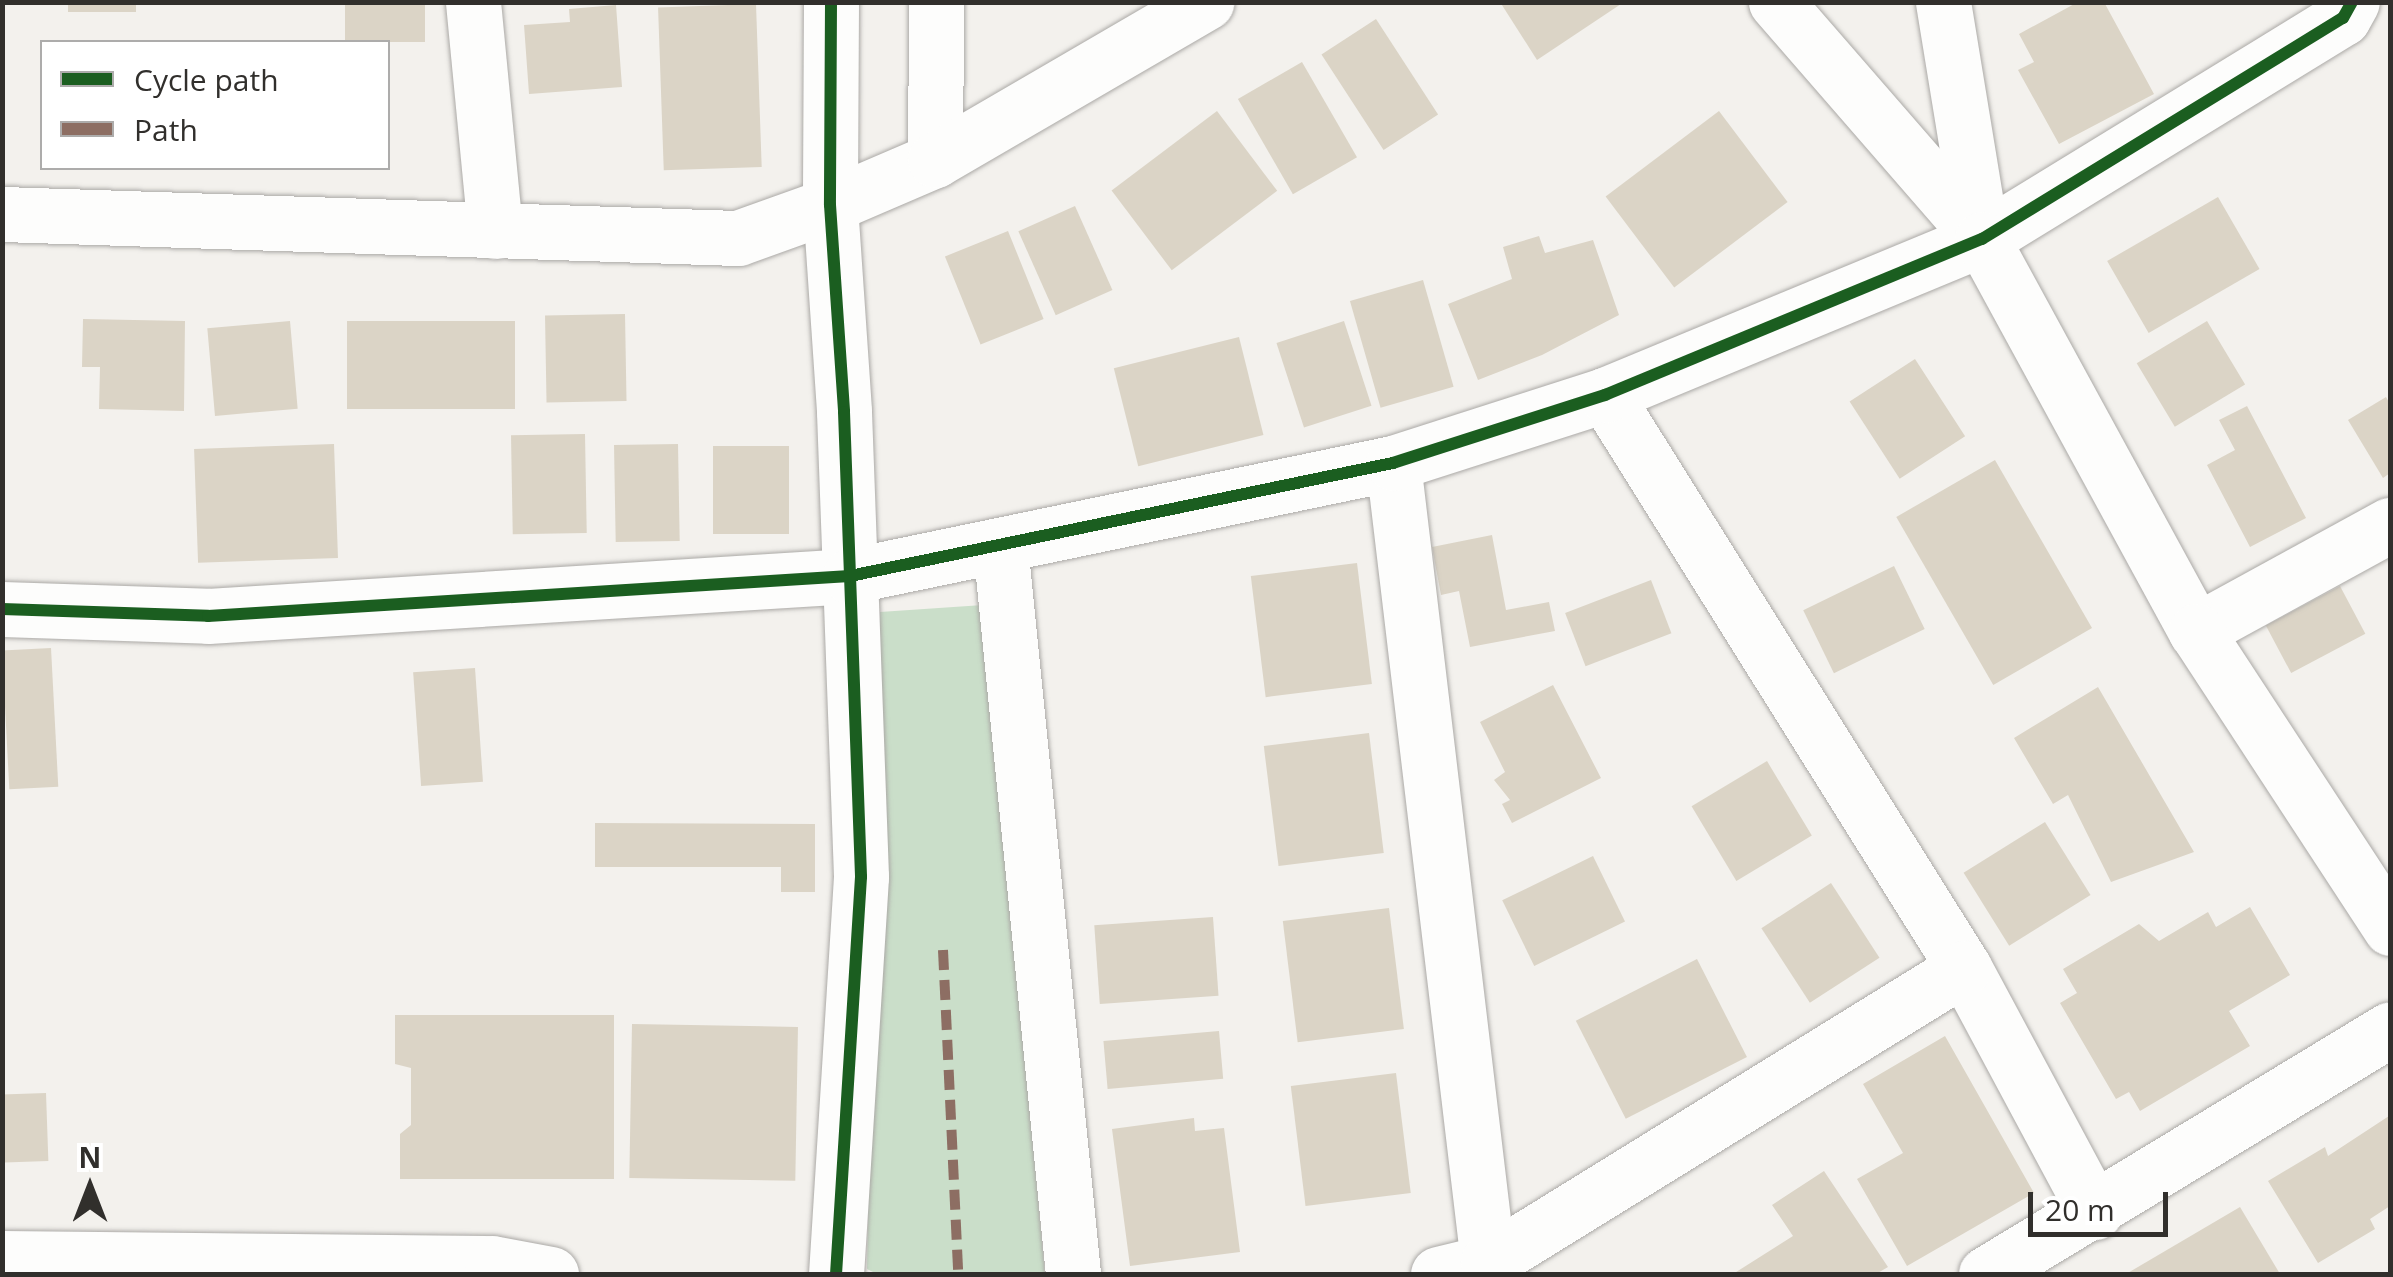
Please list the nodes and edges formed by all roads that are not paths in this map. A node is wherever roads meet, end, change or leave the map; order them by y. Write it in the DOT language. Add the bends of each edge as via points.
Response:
graph roads {
  1 [pos="473,2"];
  2 [pos="831,2"];
  3 [pos="936,2"];
  4 [pos="1206,2"];
  5 [pos="1776,2"];
  6 [pos="1943,2"];
  7 [pos="2352,2"];
  8 [pos="934,160"];
  9 [pos="830,206"];
  10 [pos="2,214"];
  11 [pos="496,231"];
  12 [pos="1982,239"];
  13 [pos="1605,395"];
  14 [pos="1393,463"];
  15 [pos="2390,525"];
  16 [pos="1000,545"];
  17 [pos="850,576"];
  18 [pos="2,610"];
  19 [pos="2196,631"];
  20 [pos="2390,928"];
  21 [pos="1964,968"];
  22 [pos="2390,1029"];
  23 [pos="2095,1212"];
  24 [pos="2,1258"];
  25 [pos="1463,1268"];
  26 [pos="492,1269"];
  27 [pos="551,1274"];
  28 [pos="836,1274"];
  29 [pos="1072,1274"];
  30 [pos="1986,1274"];
  1 -- 11 [label="street"];
  2 -- 9 [label="street"];
  3 -- 8 [label="street"];
  4 -- 8 [label="street"];
  5 -- 12 [label="street"];
  6 -- 12 [label="street"];
  7 -- 12 [label="street" via="2343,18"];
  8 -- 9 [label="street"];
  9 -- 11 [label="street" via="738,238"];
  9 -- 17 [label="street"];
  10 -- 11 [label="street"];
  12 -- 13 [label="street"];
  12 -- 19 [label="street"];
  13 -- 14 [label="street"];
  13 -- 21 [label="street"];
  14 -- 16 [label="street"];
  14 -- 25 [label="street"];
  15 -- 19 [label="street"];
  16 -- 17 [label="street"];
  16 -- 29 [label="street"];
  17 -- 18 [label="street" via="208,616"];
  17 -- 28 [label="street" via="862,877"];
  19 -- 20 [label="street"];
  21 -- 23 [label="street"];
  21 -- 25 [label="street"];
  22 -- 23 [label="street"];
  23 -- 30 [label="street"];
  24 -- 26 [label="street"];
  26 -- 27 [label="street"];
}
